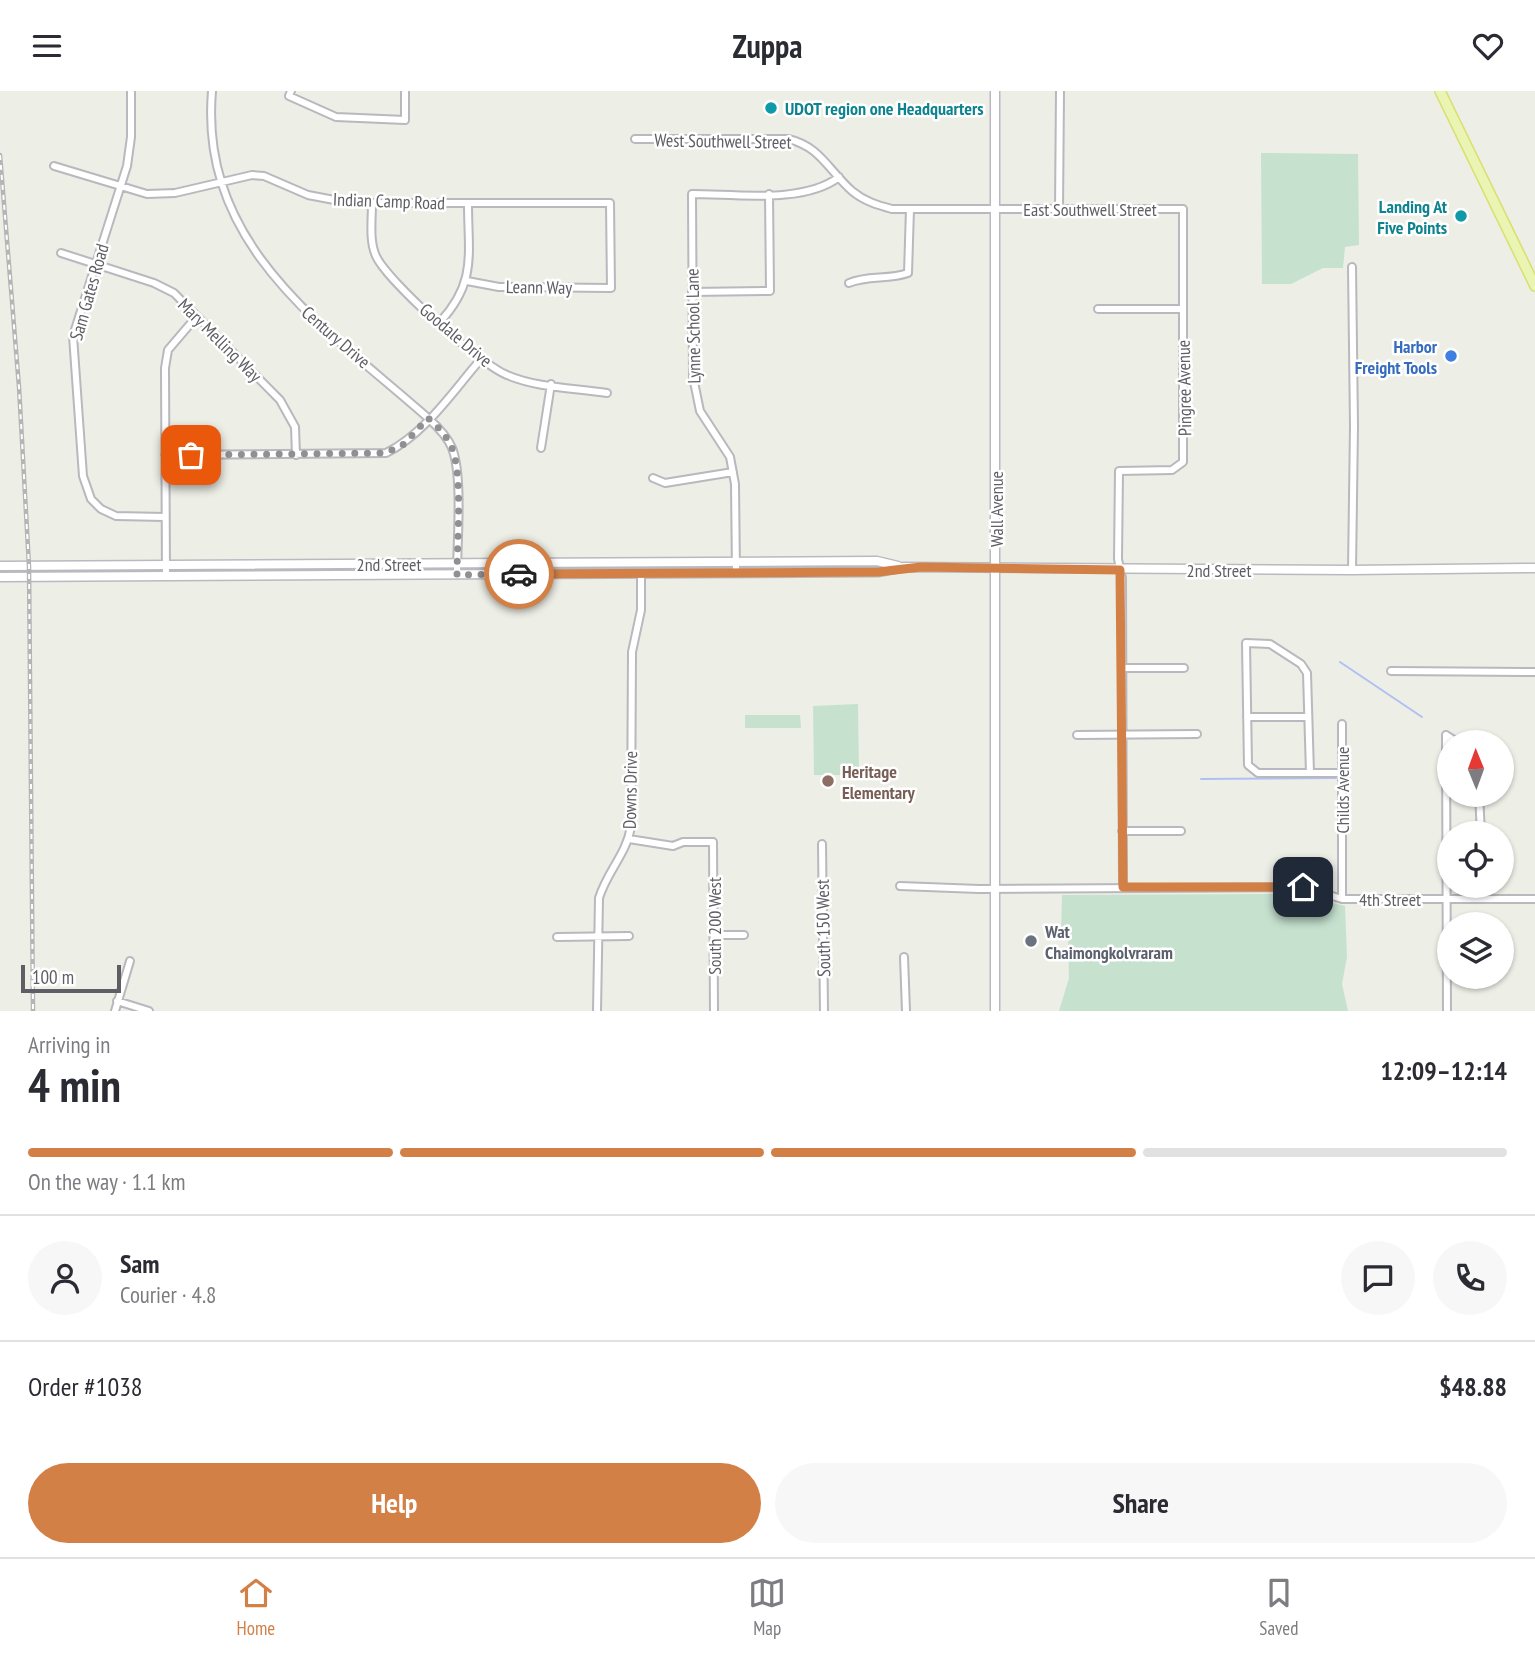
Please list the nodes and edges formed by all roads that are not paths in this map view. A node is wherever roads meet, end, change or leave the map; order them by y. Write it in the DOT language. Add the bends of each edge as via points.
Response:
graph roads {
  1 [pos="131,91"];
  2 [pos="212,91"];
  3 [pos="405,91"];
  4 [pos="995,91"];
  5 [pos="1060,91"];
  6 [pos="1440,91"];
  7 [pos="290,93"];
  8 [pos="635,139"];
  9 [pos="54,166"];
  10 [pos="839,177"];
  11 [pos="221,181"];
  12 [pos="120,188"];
  13 [pos="769,194"];
  14 [pos="372,203"];
  15 [pos="468,204"];
  16 [pos="910,209"];
  17 [pos="996,209"];
  18 [pos="1183,209"];
  19 [pos="1059,210"];
  20 [pos="61,253"];
  21 [pos="96,264"];
  22 [pos="1352,267"];
  23 [pos="467,281"];
  24 [pos="849,283"];
  25 [pos="1535,286"];
  26 [pos="611,288"];
  27 [pos="692,292"];
  28 [pos="1098,309"];
  29 [pos="1182,309"];
  30 [pos="197,316"];
  31 [pos="440,322"];
  32 [pos="481,359"];
  33 [pos="551,384"];
  34 [pos="607,393"];
  35 [pos="428,418"];
  36 [pos="541,448"];
  37 [pos="165,455"];
  38 [pos="296,455"];
  39 [pos="733,472"];
  40 [pos="653,478"];
  41 [pos="165,517"];
  42 [pos="736,562"];
  43 [pos="641,563"];
  44 [pos="457,564"];
  45 [pos="166,565"];
  46 [pos="0,566"];
  47 [pos="904,567"];
  48 [pos="996,568"];
  49 [pos="1535,568"];
  50 [pos="1120,570"];
  51 [pos="1352,570"];
  52 [pos="641,573"];
  53 [pos="736,573"];
  54 [pos="457,575"];
  55 [pos="166,576"];
  56 [pos="0,577"];
  57 [pos="1123,668"];
  58 [pos="1184,668"];
  59 [pos="1391,671"];
  60 [pos="1535,672"];
  61 [pos="1247,717"];
  62 [pos="1308,717"];
  63 [pos="1342,724"];
  64 [pos="1123,734"];
  65 [pos="1197,734"];
  66 [pos="1077,735"];
  67 [pos="1310,772"];
  68 [pos="1342,773"];
  69 [pos="1122,831"];
  70 [pos="1181,831"];
  71 [pos="629,839"];
  72 [pos="822,845"];
  73 [pos="900,886"];
  74 [pos="1123,887"];
  75 [pos="995,889"];
  76 [pos="1446,898"];
  77 [pos="1342,899"];
  78 [pos="1535,899"];
  79 [pos="714,935"];
  80 [pos="744,935"];
  81 [pos="629,936"];
  82 [pos="557,937"];
  83 [pos="597,937"];
  84 [pos="904,957"];
  85 [pos="130,961"];
  86 [pos="117,1001"];
  87 [pos="115,1011"];
  88 [pos="149,1011"];
  89 [pos="597,1011"];
  90 [pos="714,1011"];
  91 [pos="824,1011"];
  92 [pos="906,1011"];
  93 [pos="995,1011"];
  94 [pos="1447,1011"];
  1 -- 12 [label="street, Sam Gates Road" via="130,152"];
  2 -- 11 [label="street, Century Drive" via="214,150"];
  3 -- 7 [label="street" via="405,120 336,117"];
  4 -- 17 [label="main road, Wall Avenue"];
  5 -- 19 [label="street"];
  6 -- 25 [label="main road"];
  8 -- 10 [label="street, West Southwell Street" via="788,139 815,149"];
  9 -- 12 [label="street, Indian Camp Road"];
  10 -- 13 [label="street" via="807,194"];
  10 -- 16 [label="street, West Southwell Street" via="870,203"];
  11 -- 12 [label="street, Indian Camp Road" via="162,194"];
  11 -- 14 [label="street, Indian Camp Road" via="264,176 328,200"];
  11 -- 35 [label="street, Century Drive" via="237,225 282,288"];
  12 -- 21 [label="street, Sam Gates Road"];
  13 -- 27 [label="street" via="769,291"];
  13 -- 27 [label="street, Lynne School Lane" via="692,194"];
  14 -- 15 [label="street, Indian Camp Road"];
  14 -- 31 [label="street, Goodale Drive" via="372,241 380,264"];
  15 -- 23 [label="street"];
  15 -- 26 [label="street, Indian Camp Road" via="610,204"];
  16 -- 17 [label="street, West Southwell Street"];
  16 -- 24 [label="street" via="908,273"];
  17 -- 19 [label="street, East Southwell Street"];
  17 -- 48 [label="main road, Wall Avenue"];
  18 -- 19 [label="street, East Southwell Street"];
  18 -- 29 [label="street, Pingree Avenue"];
  20 -- 21 [label="street, Mary Melling Way"];
  21 -- 30 [label="street, Mary Melling Way" via="164,288"];
  21 -- 41 [label="street, Sam Gates Road" via="72,349 85,487 101,509 116,516"];
  22 -- 51 [label="street"];
  23 -- 26 [label="street, Leann Way" via="499,287"];
  23 -- 31 [label="street" via="461,297"];
  27 -- 39 [label="street, Lynne School Lane" via="695,394 730,457"];
  28 -- 29 [label="street"];
  29 -- 50 [label="street, Pingree Avenue" via="1183,462 1172,470 1119,471"];
  30 -- 37 [label="street" via="168,350"];
  30 -- 38 [label="street, Mary Melling Way" via="285,407 295,427"];
  31 -- 32 [label="street, Goodale Drive"];
  32 -- 33 [label="street, Goodale Drive" via="506,375"];
  32 -- 35 [label="street"];
  33 -- 34 [label="street, Goodale Drive"];
  33 -- 36 [label="street"];
  35 -- 38 [label="street" via="404,444 386,453"];
  35 -- 44 [label="street, Century Drive" via="452,448 456,467"];
  37 -- 38 [label="street"];
  37 -- 41 [label="street"];
  39 -- 40 [label="street" via="665,483"];
  39 -- 42 [label="street, Lynne School Lane"];
  41 -- 45 [label="street"];
  42 -- 43 [label="main road, 2nd Street"];
  42 -- 47 [label="main road, 2nd Street" via="877,561"];
  42 -- 53 [label="street, Lynne School Lane"];
  43 -- 44 [label="main road, 2nd Street"];
  43 -- 52 [label="street, Downs Drive"];
  44 -- 45 [label="main road, 2nd Street"];
  44 -- 54 [label="street, Century Drive"];
  45 -- 46 [label="main road, 2nd Street"];
  45 -- 55 [label="street"];
  47 -- 48 [label="main road, 2nd Street"];
  47 -- 53 [label="main road, 2nd Street" via="878,572"];
  48 -- 50 [label="main road, 2nd Street"];
  48 -- 75 [label="main road, Wall Avenue"];
  49 -- 51 [label="main road, 2nd Street"];
  50 -- 51 [label="main road, 2nd Street"];
  50 -- 57 [label="street, Pingree Avenue"];
  52 -- 53 [label="main road, 2nd Street"];
  52 -- 54 [label="main road, 2nd Street"];
  52 -- 71 [label="street, Downs Drive" via="641,610 632,652"];
  54 -- 55 [label="main road, 2nd Street"];
  55 -- 56 [label="main road, 2nd Street"];
  57 -- 58 [label="street"];
  57 -- 64 [label="street, Pingree Avenue"];
  59 -- 60 [label="street"];
  61 -- 62 [label="street"];
  61 -- 62 [label="street" via="1246,643 1270,644 1301,664 1307,673"];
  61 -- 67 [label="street" via="1248,765 1258,773"];
  62 -- 67 [label="street"];
  63 -- 68 [label="street, Childs Avenue"];
  64 -- 65 [label="street"];
  64 -- 66 [label="street"];
  64 -- 69 [label="street, Pingree Avenue"];
  67 -- 68 [label="street"];
  68 -- 77 [label="street, Childs Avenue"];
  69 -- 70 [label="street"];
  69 -- 74 [label="street, Pingree Avenue"];
  71 -- 79 [label="street, South 200 West" via="673,846 713,842"];
  71 -- 83 [label="street, Downs Drive" via="602,886"];
  72 -- 91 [label="street, South 150 West"];
  73 -- 75 [label="street, 4th Street"];
  74 -- 75 [label="street, 4th Street"];
  74 -- 77 [label="street, 4th Street" via="1303,887"];
  75 -- 93 [label="main road, Wall Avenue"];
  76 -- 77 [label="street, 4th Street"];
  76 -- 78 [label="street, 4th Street"];
  76 -- 94 [label="street"];
  79 -- 80 [label="street"];
  79 -- 90 [label="street, South 200 West"];
  81 -- 83 [label="street"];
  82 -- 83 [label="street"];
  83 -- 89 [label="street, Downs Drive"];
  84 -- 92 [label="street"];
  85 -- 86 [label="street"];
  86 -- 87 [label="street"];
  86 -- 88 [label="street"];
}
